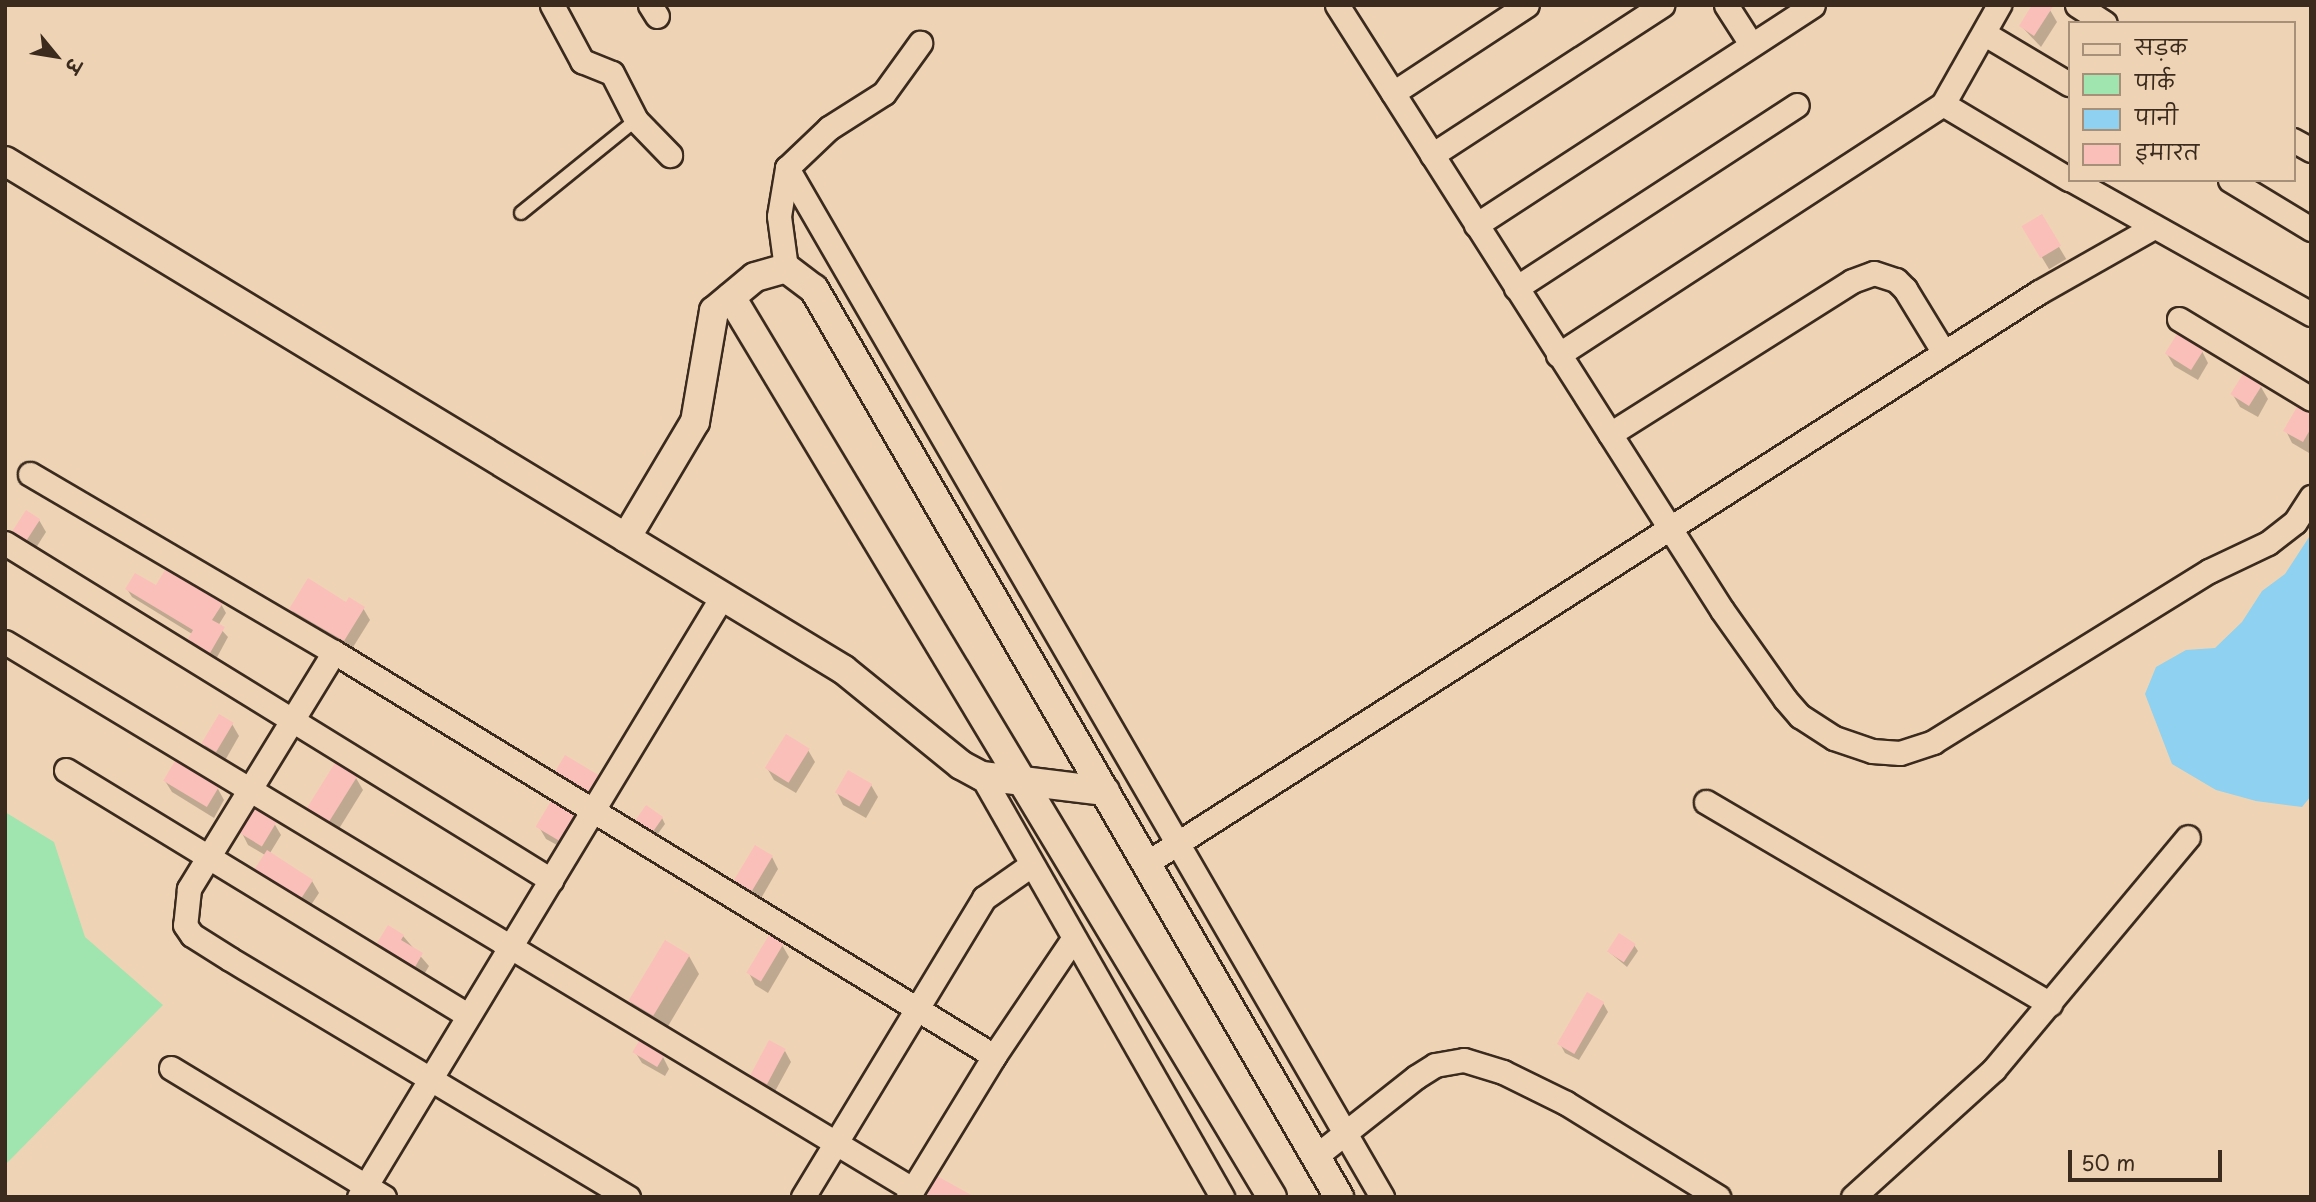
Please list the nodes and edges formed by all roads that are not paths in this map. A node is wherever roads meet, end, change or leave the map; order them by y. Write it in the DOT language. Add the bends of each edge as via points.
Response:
graph roads {
  1 [pos="552,5"];
  2 [pos="1337,5"];
  3 [pos="1527,5"];
  4 [pos="1662,5"];
  5 [pos="1726,5"];
  6 [pos="1813,5"];
  7 [pos="1999,5"];
  8 [pos="2077,5"];
  9 [pos="2102,21"];
  10 [pos="1985,34"];
  11 [pos="920,43"];
  12 [pos="1751,44"];
  13 [pos="2068,83"];
  14 [pos="1393,93"];
  15 [pos="1797,104"];
  16 [pos="1943,104"];
  17 [pos="636,120"];
  18 [pos="2295,141"];
  19 [pos="2311,150"];
  20 [pos="670,155"];
  21 [pos="1432,155"];
  22 [pos="5,161"];
  23 [pos="787,168"];
  24 [pos="2068,177"];
  25 [pos="2076,182"];
  26 [pos="2233,182"];
  27 [pos="521,213"];
  28 [pos="1476,225"];
  29 [pos="2154,227"];
  30 [pos="2311,229"];
  31 [pos="786,268"];
  32 [pos="1516,288"];
  33 [pos="731,297"];
  34 [pos="2311,314"];
  35 [pos="2179,319"];
  36 [pos="1944,353"];
  37 [pos="1559,355"];
  38 [pos="2311,399"];
  39 [pos="1610,434"];
  40 [pos="30,474"];
  41 [pos="2311,497"];
  42 [pos="1671,526"];
  43 [pos="626,538"];
  44 [pos="5,543"];
  45 [pos="723,595"];
  46 [pos="5,642"];
  47 [pos="334,652"];
  48 [pos="292,723"];
  49 [pos="66,770"];
  50 [pos="982,775"];
  51 [pos="1018,779"];
  52 [pos="251,788"];
  53 [pos="1105,791"];
  54 [pos="1706,802"];
  55 [pos="592,813"];
  56 [pos="2188,836"];
  57 [pos="1176,843"];
  58 [pos="208,857"];
  59 [pos="1145,864"];
  60 [pos="1031,865"];
  61 [pos="551,880"];
  62 [pos="1073,939"];
  63 [pos="510,948"];
  64 [pos="2050,1004"];
  65 [pos="916,1009"];
  66 [pos="467,1015"];
  67 [pos="994,1056"];
  68 [pos="171,1068"];
  69 [pos="430,1078"];
  70 [pos="1345,1133"];
  71 [pos="835,1143"];
  72 [pos="1316,1156"];
  73 [pos="369,1193"];
  74 [pos="910,1193"];
  75 [pos="628,1197"];
  76 [pos="803,1197"];
  77 [pos="1222,1197"];
  78 [pos="1272,1197"];
  79 [pos="1339,1197"];
  80 [pos="1382,1197"];
  81 [pos="1718,1197"];
  82 [pos="1853,1197"];
  1 -- 17 [label="street" via="582,61 612,73"];
  2 -- 14 [label="street"];
  3 -- 14 [label="street"];
  4 -- 21 [label="street"];
  5 -- 12 [label="street"];
  6 -- 12 [label="street"];
  7 -- 10 [label="street"];
  8 -- 9 [label="street"];
  10 -- 13 [label="street"];
  10 -- 16 [label="street"];
  11 -- 23 [label="street" via="884,93 828,128"];
  12 -- 28 [label="street"];
  14 -- 21 [label="street"];
  15 -- 32 [label="street"];
  16 -- 24 [label="street"];
  16 -- 37 [label="street"];
  17 -- 20 [label="street"];
  17 -- 27 [label="lane"];
  18 -- 19 [label="street"];
  21 -- 28 [label="street"];
  22 -- 43 [label="street"];
  23 -- 31 [label="street" via="779,216"];
  23 -- 57 [label="street"];
  25 -- 29 [label="street"];
  26 -- 30 [label="street"];
  28 -- 32 [label="street"];
  29 -- 34 [label="street"];
  29 -- 36 [label="street"];
  31 -- 33 [label="street" via="755,277"];
  31 -- 53 [label="street" via="814,289"];
  32 -- 37 [label="street"];
  33 -- 43 [label="street" via="714,311 711,320 695,422"];
  33 -- 51 [label="street"];
  35 -- 38 [label="street"];
  36 -- 39 [label="street" via="1905,289 1896,279 1874,273 1852,281"];
  36 -- 42 [label="street"];
  37 -- 39 [label="street"];
  39 -- 42 [label="street"];
  40 -- 47 [label="street"];
  41 -- 42 [label="street" via="2295,522 2268,543 2209,571 1933,743 1899,753 1847,744 1800,716 1722,610"];
  42 -- 57 [label="street"];
  43 -- 45 [label="street"];
  44 -- 48 [label="street"];
  45 -- 50 [label="street" via="844,670 945,753"];
  45 -- 55 [label="street"];
  46 -- 52 [label="street"];
  47 -- 48 [label="street"];
  47 -- 55 [label="street"];
  48 -- 52 [label="street"];
  48 -- 61 [label="street"];
  49 -- 58 [label="street"];
  50 -- 51 [label="street"];
  50 -- 60 [label="street"];
  51 -- 53 [label="street"];
  51 -- 78 [label="street"];
  52 -- 58 [label="street"];
  52 -- 63 [label="street"];
  53 -- 59 [label="street"];
  54 -- 64 [label="street"];
  55 -- 61 [label="street"];
  55 -- 65 [label="street"];
  56 -- 64 [label="street"];
  57 -- 59 [label="street"];
  57 -- 70 [label="street"];
  58 -- 66 [label="street"];
  58 -- 69 [label="street" via="183,909 184,925 192,935"];
  59 -- 72 [label="street"];
  60 -- 62 [label="street"];
  60 -- 65 [label="street" via="984,898"];
  61 -- 63 [label="street"];
  62 -- 67 [label="street"];
  62 -- 77 [label="street"];
  63 -- 66 [label="street"];
  63 -- 71 [label="street"];
  64 -- 82 [label="street" via="1994,1069"];
  65 -- 67 [label="street"];
  65 -- 71 [label="street"];
  66 -- 69 [label="street"];
  67 -- 74 [label="street"];
  68 -- 73 [label="street"];
  69 -- 73 [label="street"];
  69 -- 75 [label="street"];
  70 -- 72 [label="street"];
  70 -- 80 [label="street"];
  70 -- 81 [label="street" via="1435,1065 1464,1060 1503,1072 1566,1104"];
  71 -- 74 [label="street"];
  71 -- 76 [label="street"];
  72 -- 79 [label="street"];
}
